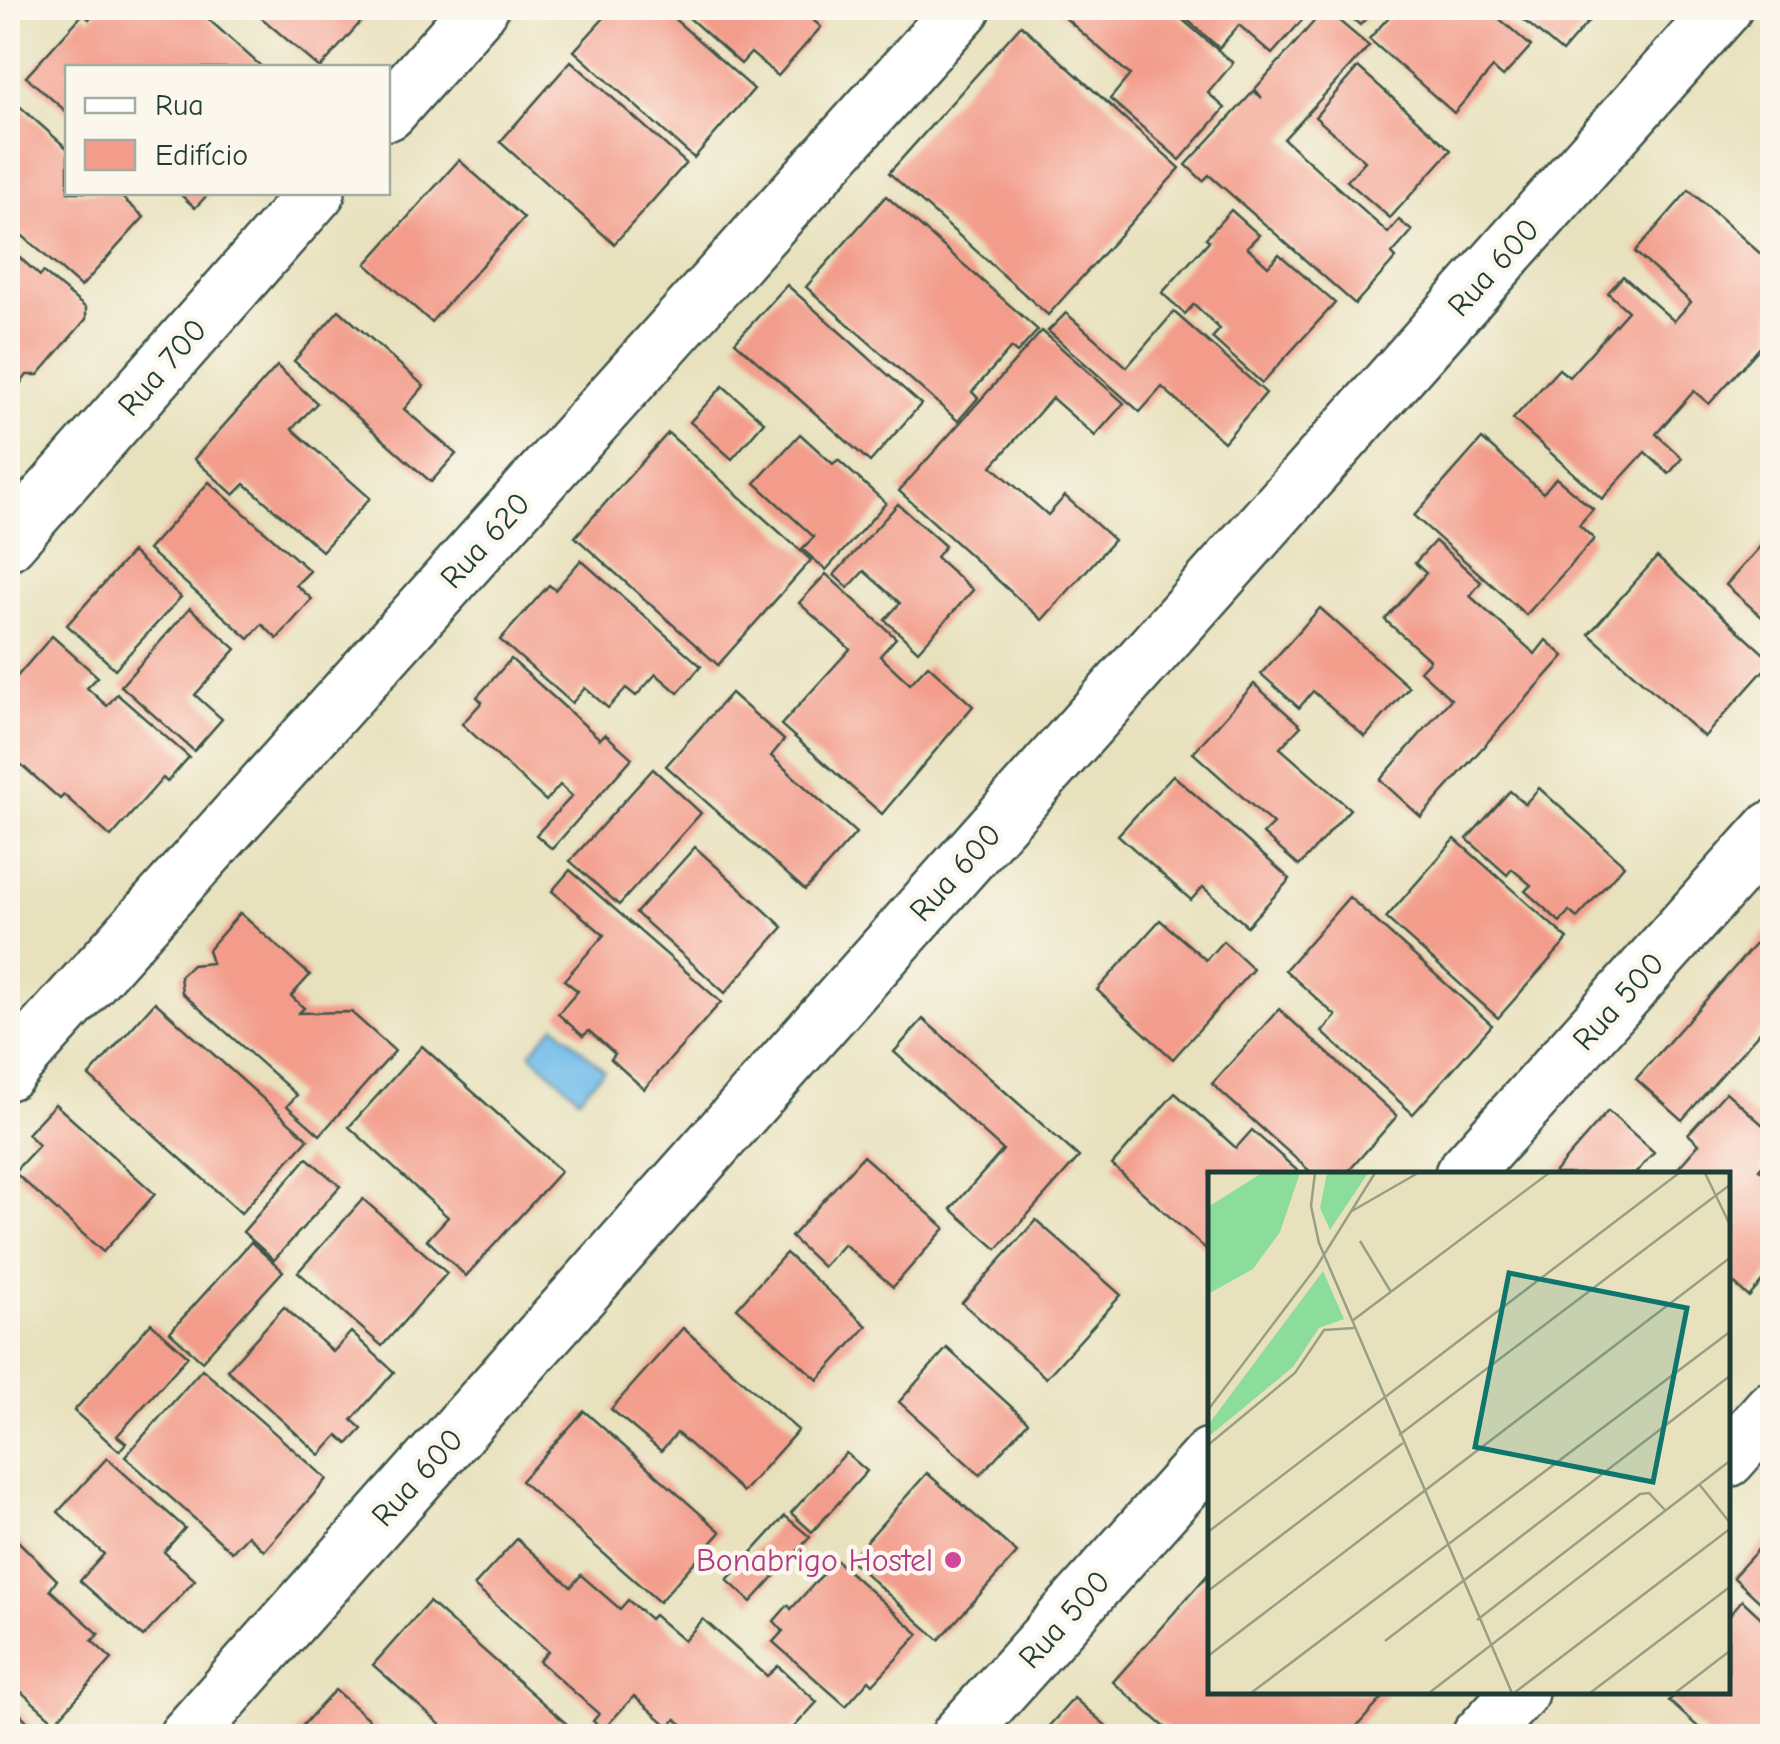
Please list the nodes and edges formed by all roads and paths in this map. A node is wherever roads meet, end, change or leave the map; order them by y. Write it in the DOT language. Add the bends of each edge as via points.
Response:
graph roads {
  1 [pos="480,8"];
  2 [pos="963,8"];
  3 [pos="1724,8"];
  4 [pos="390,110"];
  5 [pos="314,195"];
  6 [pos="8,542"];
  7 [pos="1772,828"];
  8 [pos="8,1072"];
  9 [pos="1465,1172"];
  10 [pos="1772,1409"];
  11 [pos="1730,1457"];
  12 [pos="1208,1458"];
  13 [pos="1518,1694"];
  14 [pos="187,1736"];
  15 [pos="959,1736"];
  16 [pos="1480,1736"];
  1 -- 4 [label="street"];
  2 -- 8 [label="street, Rua 620"];
  3 -- 14 [label="street, Rua 600"];
  5 -- 6 [label="street, Rua 700"];
  7 -- 9 [label="street, Rua 500"];
  10 -- 11 [label="street"];
  12 -- 15 [label="street, Rua 500"];
  13 -- 16 [label="street"];
}
